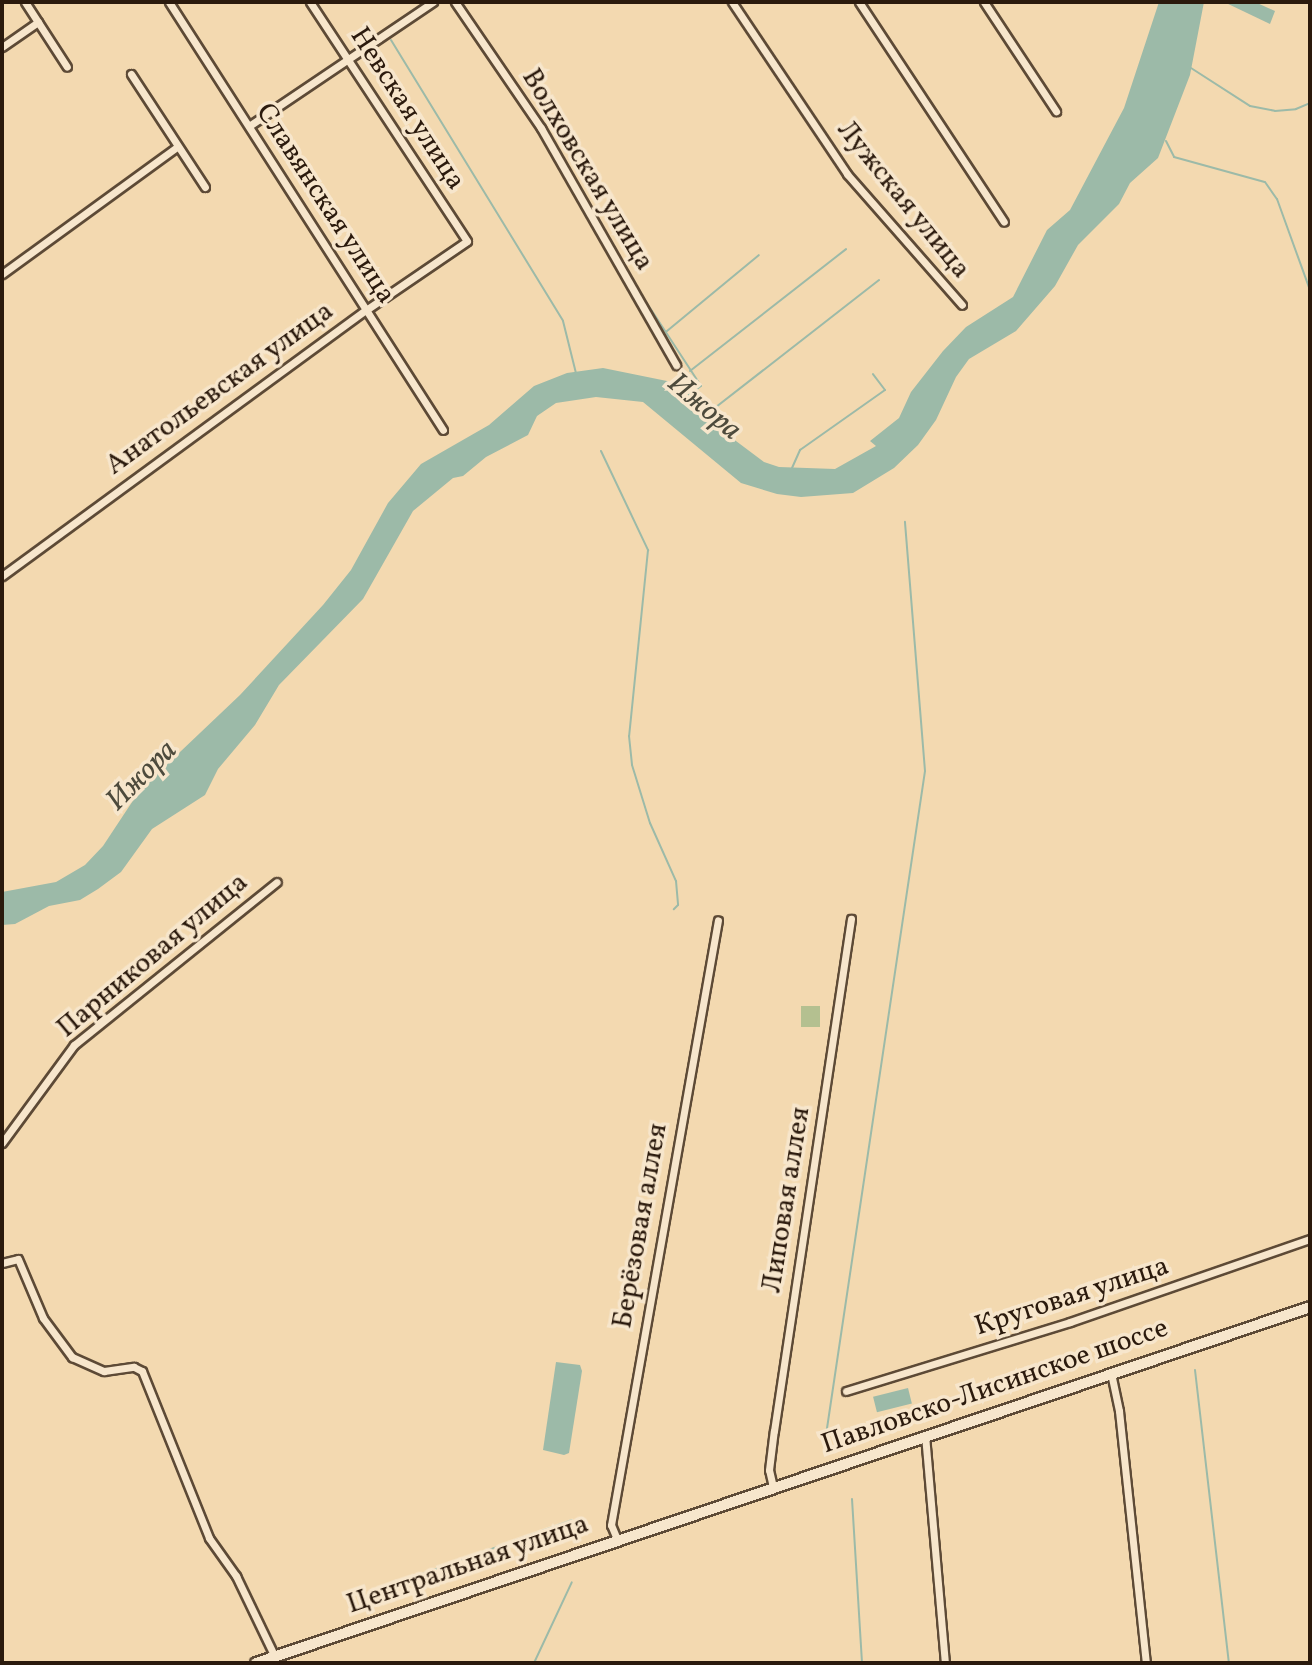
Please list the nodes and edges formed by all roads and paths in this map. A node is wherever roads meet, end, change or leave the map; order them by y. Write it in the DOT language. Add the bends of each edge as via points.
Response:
graph roads {
  1 [pos="25,2"];
  2 [pos="169,2"];
  3 [pos="310,2"];
  4 [pos="433,2"];
  5 [pos="455,2"];
  6 [pos="732,2"];
  7 [pos="859,2"];
  8 [pos="984,2"];
  9 [pos="38,22"];
  10 [pos="2,47"];
  11 [pos="348,60"];
  12 [pos="67,67"];
  13 [pos="131,74"];
  14 [pos="1056,111"];
  15 [pos="249,126"];
  16 [pos="177,147"];
  17 [pos="205,187"];
  18 [pos="1004,222"];
  19 [pos="467,241"];
  20 [pos="2,274"];
  21 [pos="962,305"];
  22 [pos="366,310"];
  23 [pos="676,365"];
  24 [pos="443,430"];
  25 [pos="2,576"];
  26 [pos="277,882"];
  27 [pos="851,919"];
  28 [pos="718,920"];
  29 [pos="2,1143"];
  30 [pos="1310,1239"];
  31 [pos="2,1263"];
  32 [pos="1310,1307"];
  33 [pos="1111,1373"];
  34 [pos="846,1391"];
  35 [pos="925,1435"];
  36 [pos="773,1487"];
  37 [pos="696,1513"];
  38 [pos="617,1539"];
  39 [pos="275,1657"];
  40 [pos="256,1663"];
  41 [pos="945,1663"];
  42 [pos="1146,1663"];
  1 -- 9 [label="street"];
  2 -- 15 [label="street, Славянская улица"];
  3 -- 11 [label="street, Невская улица"];
  4 -- 11 [label="street"];
  5 -- 23 [label="street, Волховская улица" via="541,128"];
  6 -- 21 [label="street, Лужская улица" via="847,174"];
  7 -- 18 [label="street"];
  8 -- 14 [label="street"];
  9 -- 10 [label="street"];
  9 -- 12 [label="street"];
  11 -- 15 [label="street"];
  11 -- 19 [label="street, Невская улица"];
  13 -- 16 [label="street"];
  15 -- 22 [label="street, Славянская улица"];
  16 -- 17 [label="street"];
  16 -- 20 [label="street"];
  19 -- 22 [label="street, Анатольевская улица"];
  22 -- 24 [label="street, Славянская улица"];
  22 -- 25 [label="street, Анатольевская улица"];
  26 -- 29 [label="street, Парниковая улица" via="74,1045"];
  27 -- 36 [label="street, Липовая аллея" via="774,1431 769,1470"];
  28 -- 38 [label="street, Берёзовая аллея" via="611,1525"];
  30 -- 34 [label="street, Круговая улица" via="1055,1327"];
  31 -- 39 [label="street" via="18,1259 43,1318 72,1357 104,1371 142,1371 209,1538 236,1576"];
  32 -- 33 [label="main road, Павловско-Лисинское шоссе"];
  33 -- 35 [label="main road, Павловско-Лисинское шоссе"];
  33 -- 42 [label="street"];
  35 -- 36 [label="main road, Павловско-Лисинское шоссе"];
  35 -- 41 [label="street"];
  36 -- 37 [label="main road, Павловско-Лисинское шоссе"];
  37 -- 38 [label="main road, Центральная улица"];
  38 -- 39 [label="main road, Центральная улица"];
  39 -- 40 [label="main road, Центральная улица"];
}
